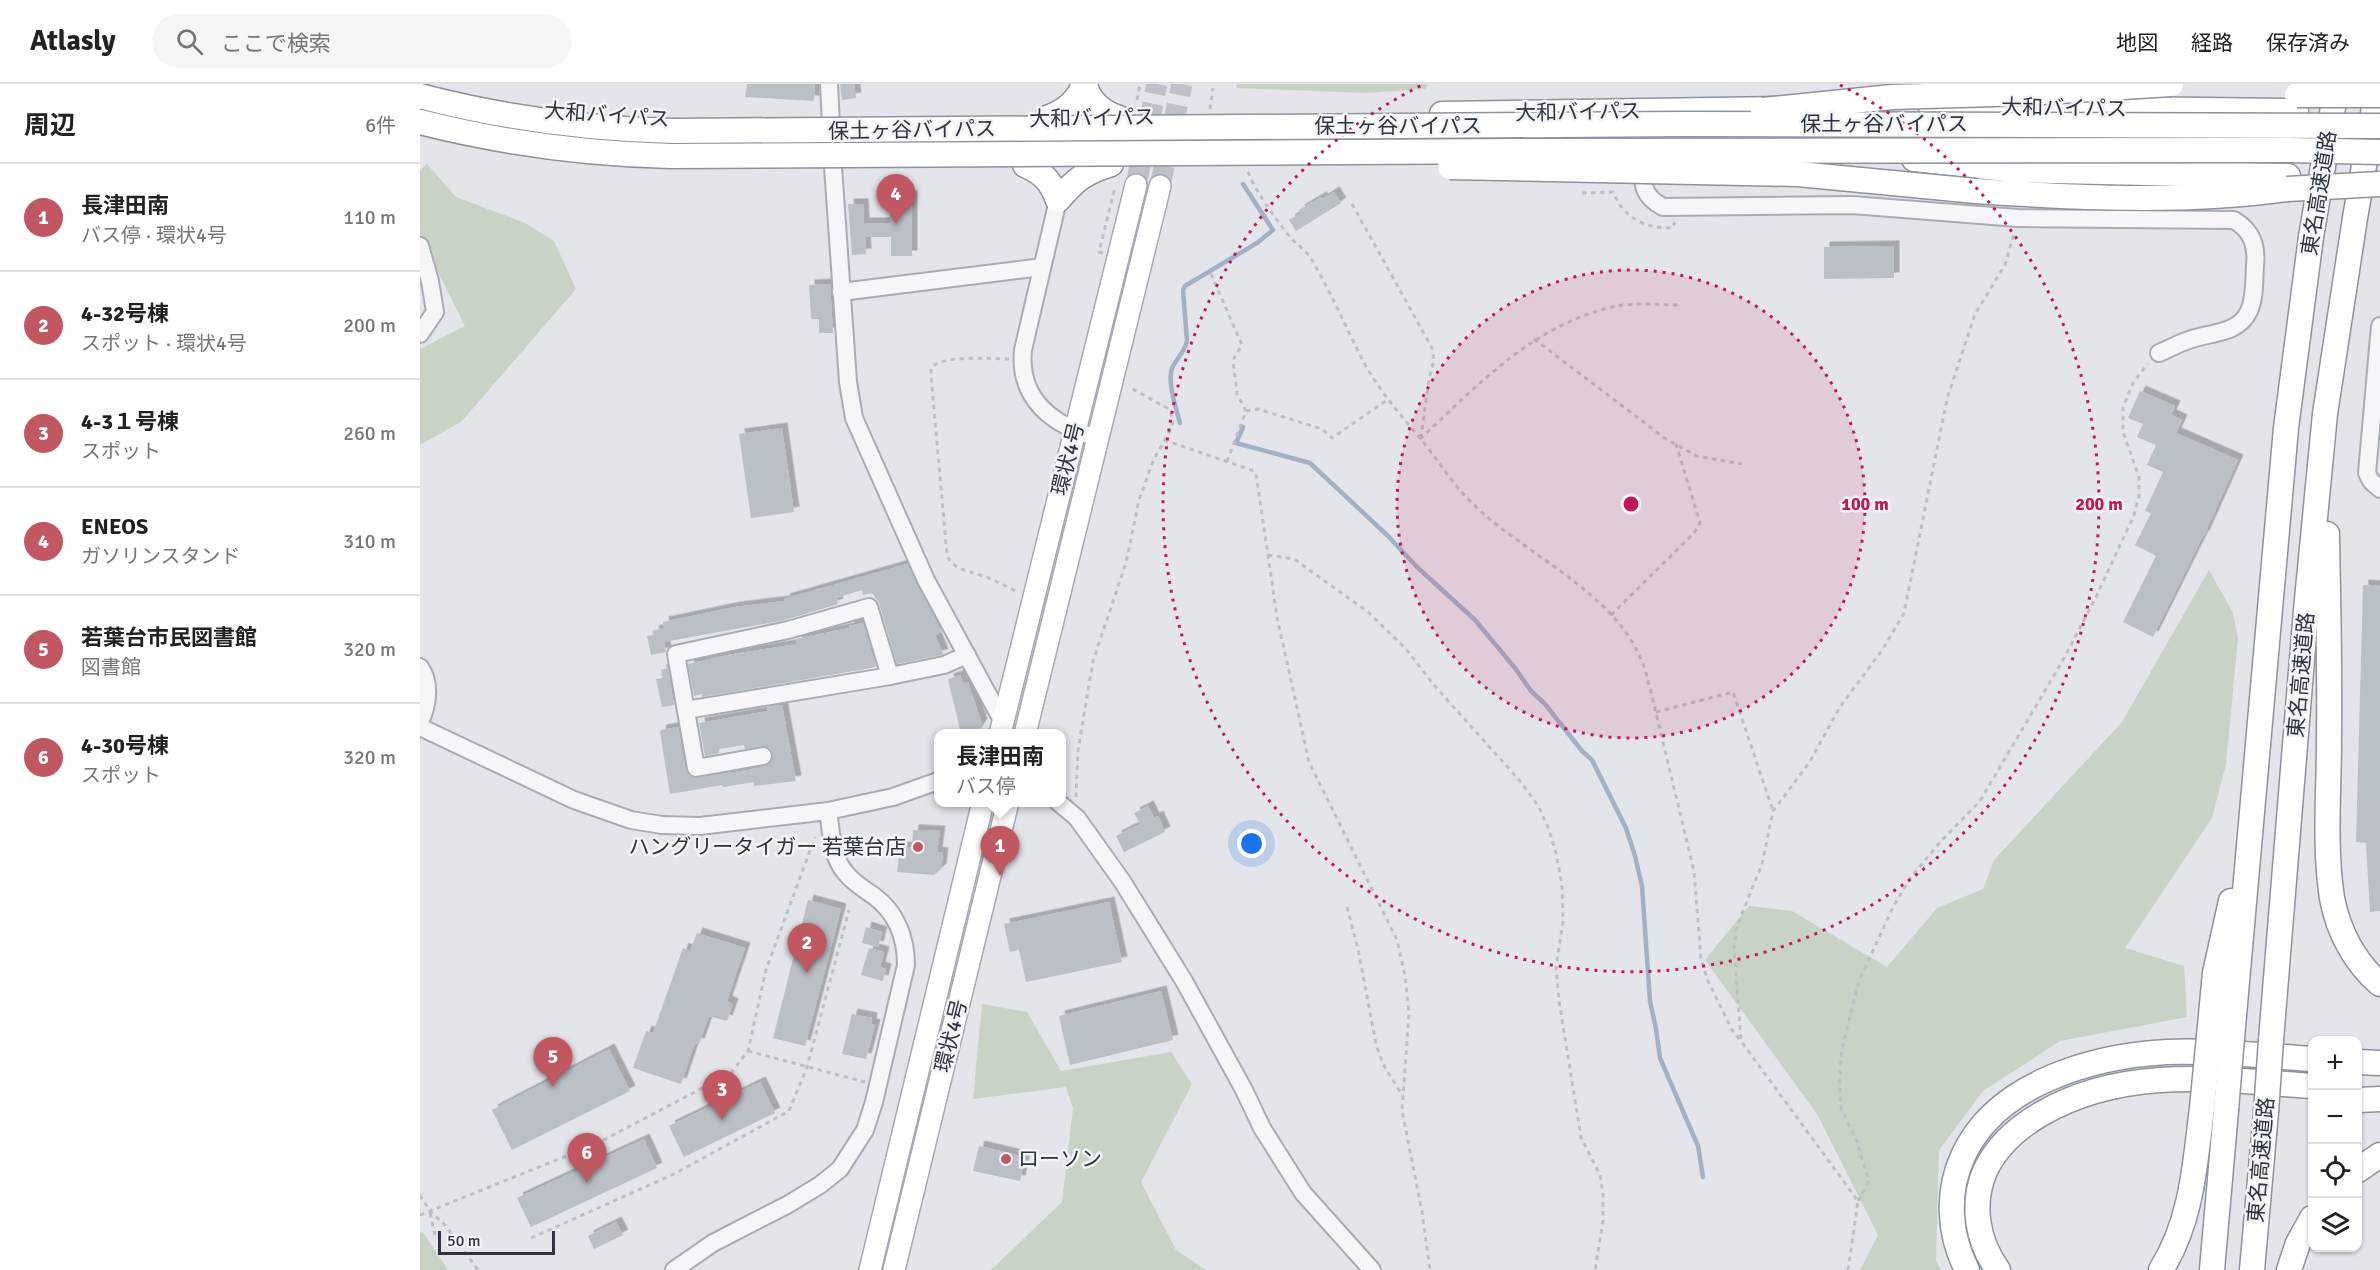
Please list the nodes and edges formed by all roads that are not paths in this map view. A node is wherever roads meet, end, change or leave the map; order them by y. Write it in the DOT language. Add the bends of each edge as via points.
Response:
graph roads {
  1 [pos="829,84"];
  2 [pos="1084,84"];
  3 [pos="2171,84"];
  4 [pos="2337,84"];
  5 [pos="2378,84"];
  6 [pos="420,86"];
  7 [pos="1938,95"];
  8 [pos="2380,95"];
  9 [pos="420,96"];
  10 [pos="2297,103"];
  11 [pos="2380,113"];
  12 [pos="1119,117"];
  13 [pos="1047,118"];
  14 [pos="830,120"];
  15 [pos="420,122"];
  16 [pos="1627,125"];
  17 [pos="2380,126"];
  18 [pos="420,132"];
  19 [pos="2380,152"];
  20 [pos="1031,159"];
  21 [pos="1642,159"];
  22 [pos="2380,160"];
  23 [pos="832,167"];
  24 [pos="2288,174"];
  25 [pos="1121,178"];
  26 [pos="2380,182"];
  27 [pos="1160,186"];
  28 [pos="1058,200"];
  29 [pos="420,246"];
  30 [pos="1042,267"];
  31 [pos="841,292"];
  32 [pos="2380,326"];
  33 [pos="420,334"];
  34 [pos="2159,353"];
  35 [pos="2325,414"];
  36 [pos="1075,432"];
  37 [pos="1098,438"];
  38 [pos="2380,489"];
  39 [pos="967,655"];
  40 [pos="420,667"];
  41 [pos="890,676"];
  42 [pos="686,710"];
  43 [pos="420,722"];
  44 [pos="420,727"];
  45 [pos="1002,728"];
  46 [pos="1026,729"];
  47 [pos="763,756"];
  48 [pos="934,783"];
  49 [pos="983,807"];
  50 [pos="1007,807"];
  51 [pos="1064,807"];
  52 [pos="828,811"];
  53 [pos="2380,984"];
  54 [pos="2220,1037"];
  55 [pos="2308,1059"];
  56 [pos="2362,1062"];
  57 [pos="2380,1063"];
  58 [pos="2308,1086"];
  59 [pos="2362,1089"];
  60 [pos="2380,1089"];
  61 [pos="2308,1099"];
  62 [pos="2380,1099"];
  63 [pos="2362,1100"];
  64 [pos="2023,1124"];
  65 [pos="2380,1155"];
  66 [pos="2362,1167"];
  67 [pos="2308,1226"];
  68 [pos="674,1270"];
  69 [pos="870,1270"];
  70 [pos="894,1270"];
  71 [pos="1372,1270"];
  72 [pos="1967,1270"];
  73 [pos="1998,1270"];
  74 [pos="2161,1270"];
  75 [pos="2212,1270"];
  76 [pos="2252,1270"];
  77 [pos="2289,1270"];
  1 -- 14 [label="street"];
  2 -- 12 [label="highway" via="1094,102"];
  2 -- 13 [label="highway" via="1071,105"];
  3 -- 16 [label="highway, bridge" via="1892,98"];
  4 -- 54 [label="highway, 東名高速道路" via="2311,237 2286,428 2252,808"];
  5 -- 35 [label="highway, 東名高速道路"];
  6 -- 14 [label="highway, 大和バイパス" via="577,116 677,121"];
  7 -- 10 [label="highway, 大和バイパス" via="2155,109"];
  7 -- 12 [label="highway, 大和バイパス"];
  8 -- 10 [label="highway, bridge"];
  9 -- 16 [label="highway, 保土ヶ谷バイパス, bridge" via="531,120 652,130"];
  10 -- 11 [label="highway, 大和バイパス"];
  12 -- 13 [label="highway, 大和バイパス"];
  13 -- 14 [label="highway, 大和バイパス"];
  14 -- 23 [label="street"];
  15 -- 20 [label="highway, 保土ヶ谷バイパス, bridge" via="526,144 618,155"];
  16 -- 17 [label="highway, 保土ヶ谷バイパス, bridge"];
  18 -- 23 [label="highway" via="571,161"];
  19 -- 20 [label="highway, 保土ヶ谷バイパス, bridge" via="1663,150"];
  20 -- 23 [label="highway"];
  20 -- 24 [label="highway, bridge" via="1798,174 2071,197 2239,195"];
  20 -- 25 [label="highway"];
  20 -- 28 [label="highway" via="1048,178"];
  21 -- 24 [label="highway" via="1914,159"];
  21 -- 25 [label="highway" via="1245,164"];
  21 -- 34 [label="street" via="1643,187 1650,200 1664,207 1852,205 2018,218 2217,219 2243,225 2256,249 2252,302 2244,321 2232,329 2190,339"];
  22 -- 24 [label="highway"];
  23 -- 31 [label="street"];
  24 -- 26 [label="highway"];
  25 -- 28 [label="highway" via="1092,170 1079,177"];
  25 -- 36 [label="main road, 環状4号"];
  27 -- 37 [label="main road, 環状4号"];
  28 -- 30 [label="street"];
  29 -- 33 [label="street" via="435,312"];
  30 -- 31 [label="street"];
  30 -- 36 [label="street" via="1022,359 1023,375 1033,398"];
  31 -- 39 [label="street" via="854,418 926,580"];
  32 -- 38 [label="street" via="2367,472"];
  35 -- 53 [label="highway" via="2332,899 2346,940 2367,973"];
  35 -- 76 [label="highway, 東名高速道路, bridge"];
  36 -- 37 [label="street"];
  36 -- 45 [label="main road, 環状4号"];
  37 -- 46 [label="main road, 環状4号"];
  39 -- 41 [label="street" via="944,665"];
  39 -- 45 [label="street"];
  40 -- 43 [label="street" via="427,704"];
  41 -- 42 [label="street"];
  41 -- 42 [label="street" via="869,607 788,630 676,654"];
  42 -- 47 [label="street" via="696,768"];
  44 -- 52 [label="street" via="574,800 631,820 700,826"];
  48 -- 52 [label="street" via="893,797"];
  49 -- 69 [label="main road, 環状4号"];
  50 -- 70 [label="main road, 環状4号"];
  51 -- 71 [label="street" via="1077,818 1122,881 1184,981 1262,1128 1303,1193"];
  52 -- 68 [label="street" via="841,867 891,914 906,949 906,965 865,1130 840,1169 820,1185 712,1243"];
  54 -- 74 [label="highway, bridge" via="2202,1108 2192,1188 2182,1229"];
  54 -- 75 [label="highway, 東名高速道路, bridge" via="2226,1110"];
  55 -- 72 [label="highway" via="2195,1052 2143,1054 2076,1069 2007,1101 1980,1127 1957,1168 1952,1224 1958,1253"];
  56 -- 57 [label="highway"];
  58 -- 64 [label="highway" via="2183,1078 2119,1084 2056,1104"];
  59 -- 60 [label="highway"];
  61 -- 64 [label="highway" via="2193,1092 2122,1095"];
  62 -- 63 [label="highway"];
  64 -- 73 [label="highway" via="1991,1159 1977,1203 1977,1224"];
  65 -- 66 [label="highway"];
  67 -- 77 [label="highway"];
}
